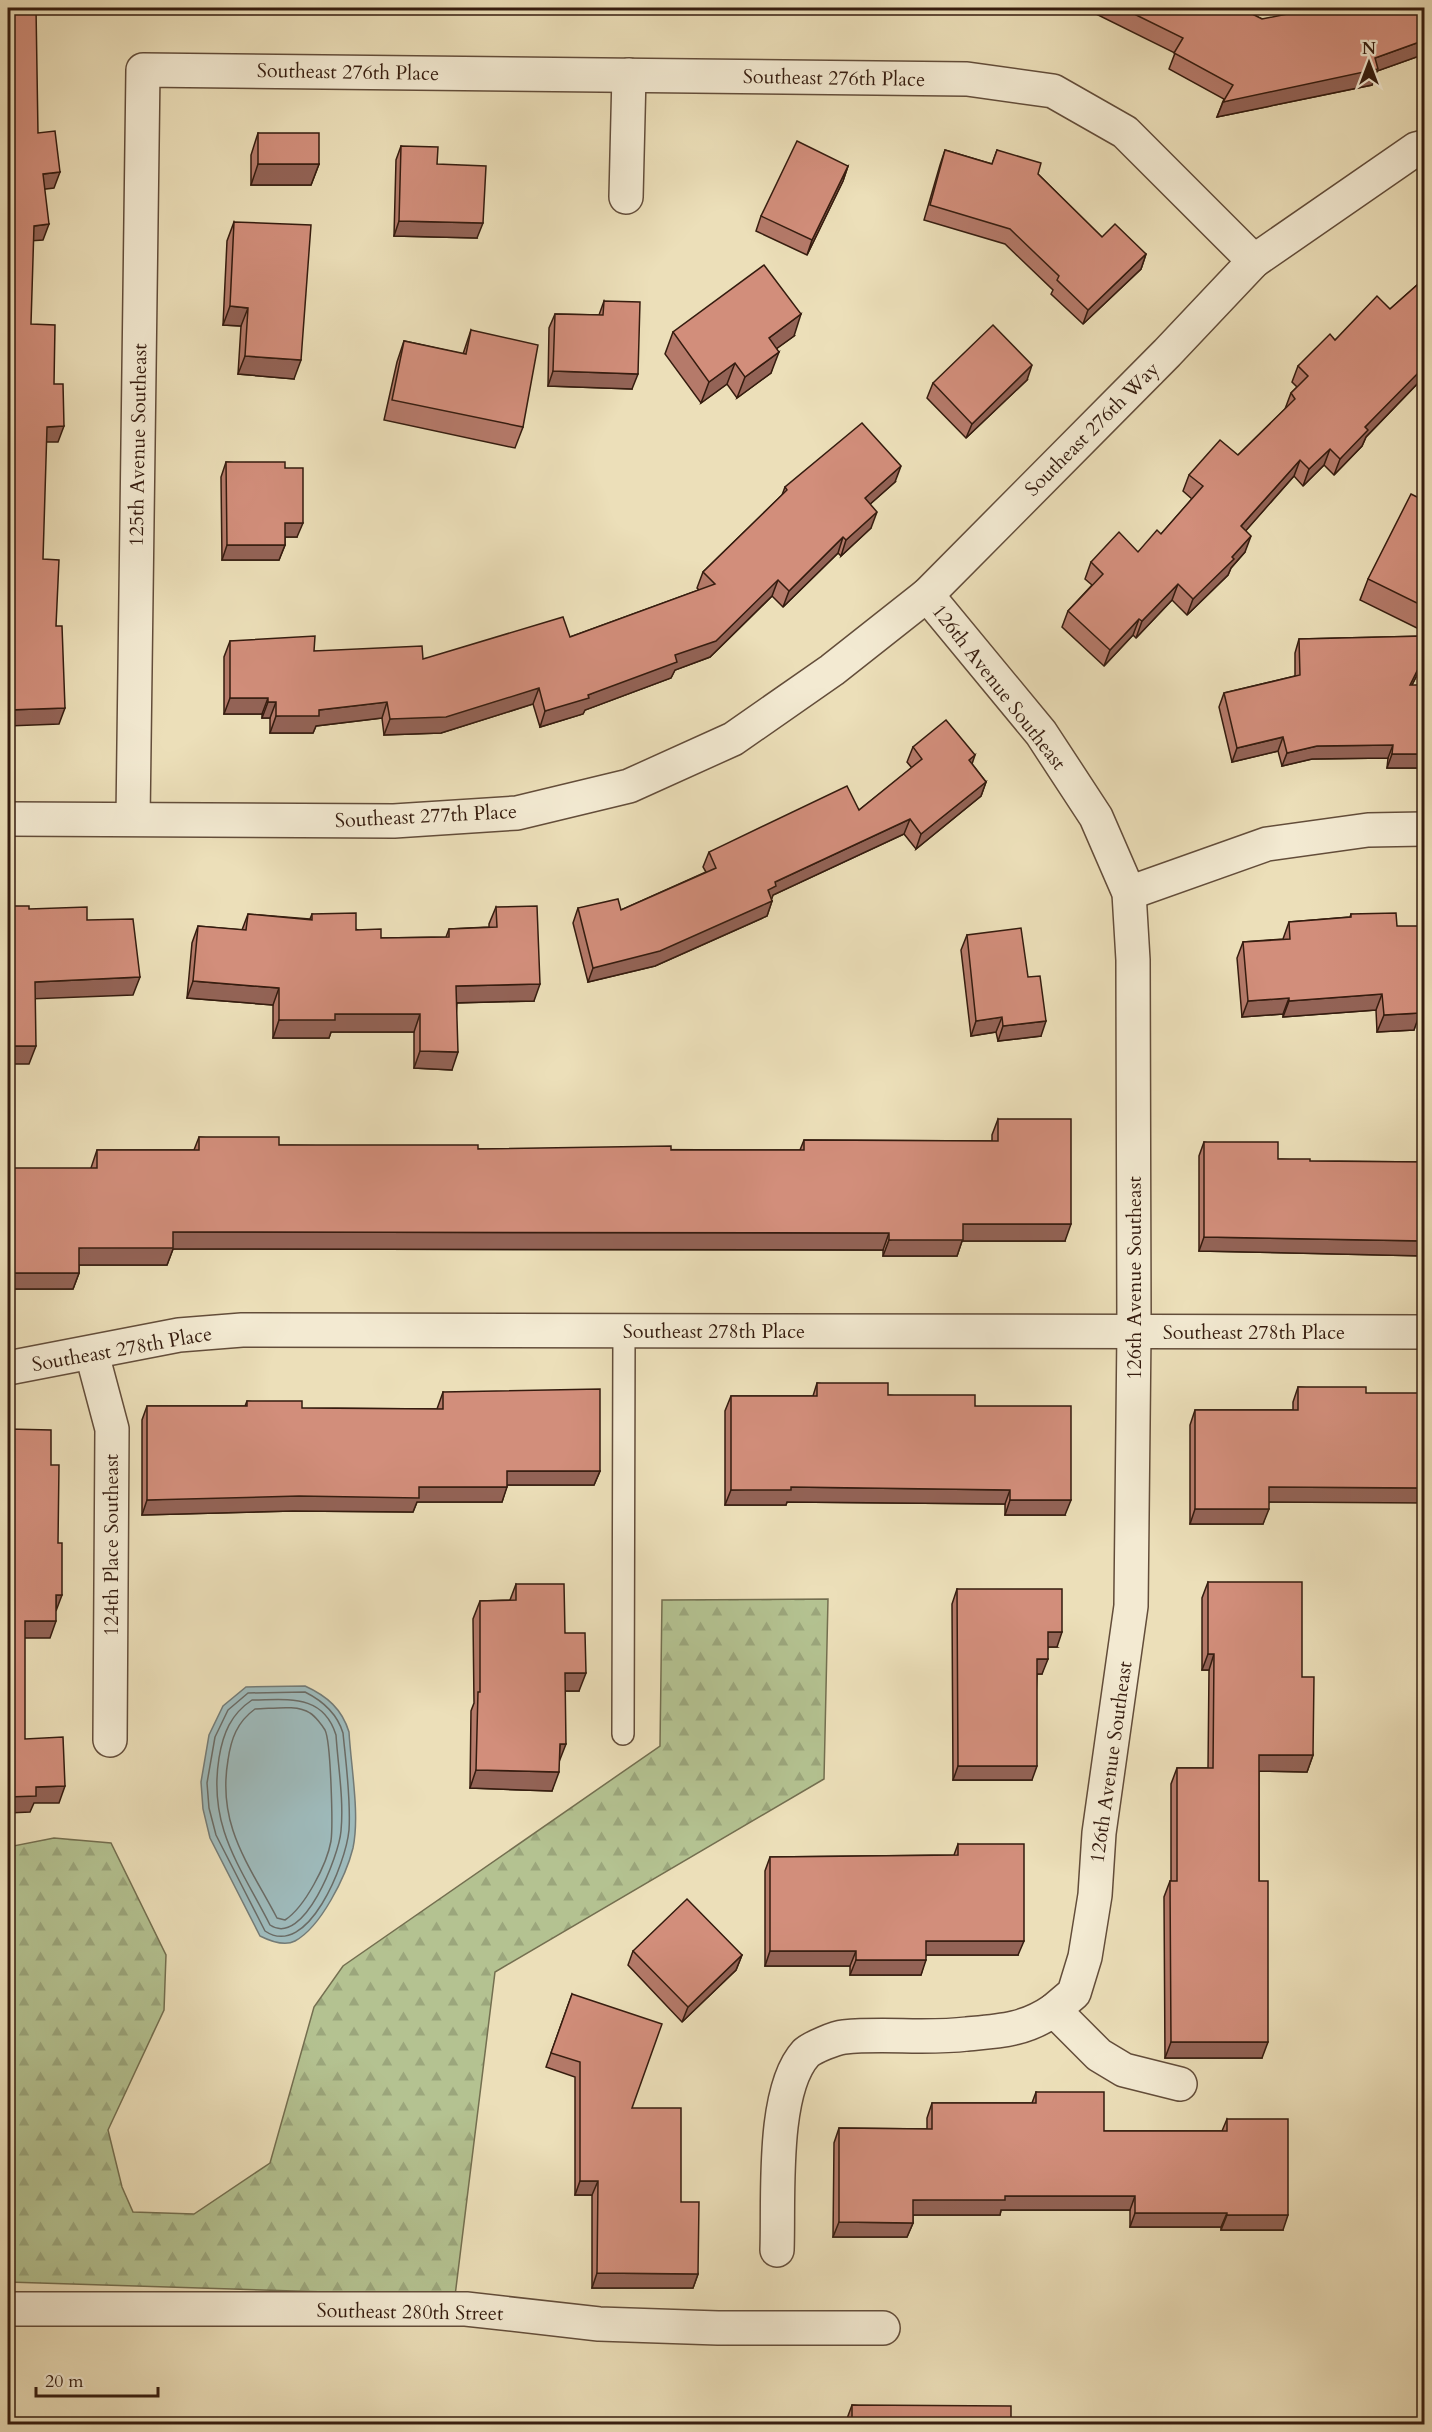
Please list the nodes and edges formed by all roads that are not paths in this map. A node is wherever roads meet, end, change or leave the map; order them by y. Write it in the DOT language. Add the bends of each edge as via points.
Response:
graph roads {
  1 [pos="143,70"];
  2 [pos="629,75"];
  3 [pos="1425,147"];
  4 [pos="626,197"];
  5 [pos="1254,261"];
  6 [pos="927,595"];
  7 [pos="8,819"];
  8 [pos="133,819"];
  9 [pos="1425,829"];
  10 [pos="1129,893"];
  11 [pos="624,1331"];
  12 [pos="1134,1331"];
  13 [pos="1425,1332"];
  14 [pos="92,1354"];
  15 [pos="8,1368"];
  16 [pos="622,1734"];
  17 [pos="110,1740"];
  18 [pos="1054,2010"];
  19 [pos="1180,2084"];
  20 [pos="777,2250"];
  21 [pos="8,2309"];
  22 [pos="884,2328"];
  1 -- 2 [label="street, Southeast 276th Place"];
  1 -- 8 [label="street, 125th Avenue Southeast"];
  2 -- 4 [label="street"];
  2 -- 5 [label="street, Southeast 276th Place" via="967,80 1053,91 1125,132"];
  3 -- 5 [label="street" via="1416,149"];
  5 -- 6 [label="street, Southeast 276th Way"];
  6 -- 8 [label="street, Southeast 277th Place" via="733,739 629,786 518,813 394,821"];
  6 -- 10 [label="street, 126th Avenue Southeast" via="1041,733 1096,817"];
  7 -- 8 [label="street, Southeast 277th Place"];
  9 -- 10 [label="street" via="1368,830 1267,844"];
  10 -- 12 [label="street, 126th Avenue Southeast" via="1133,960"];
  11 -- 12 [label="street, Southeast 278th Place"];
  11 -- 14 [label="street, Southeast 278th Place" via="242,1330 179,1335"];
  11 -- 16 [label="lane"];
  12 -- 13 [label="street, Southeast 278th Place"];
  12 -- 18 [label="street, 126th Avenue Southeast" via="1128,1627 1085,1957 1074,1993"];
  14 -- 15 [label="street, Southeast 278th Place"];
  14 -- 17 [label="street, 124th Place Southeast" via="112,1429"];
  18 -- 19 [label="street" via="1099,2055 1124,2070"];
  18 -- 20 [label="street, 126th Avenue Southeast" via="1035,2023 1003,2031 842,2037 807,2052 792,2077 782,2111"];
  21 -- 22 [label="street, Southeast 280th Street" via="466,2309 599,2324"];
}
